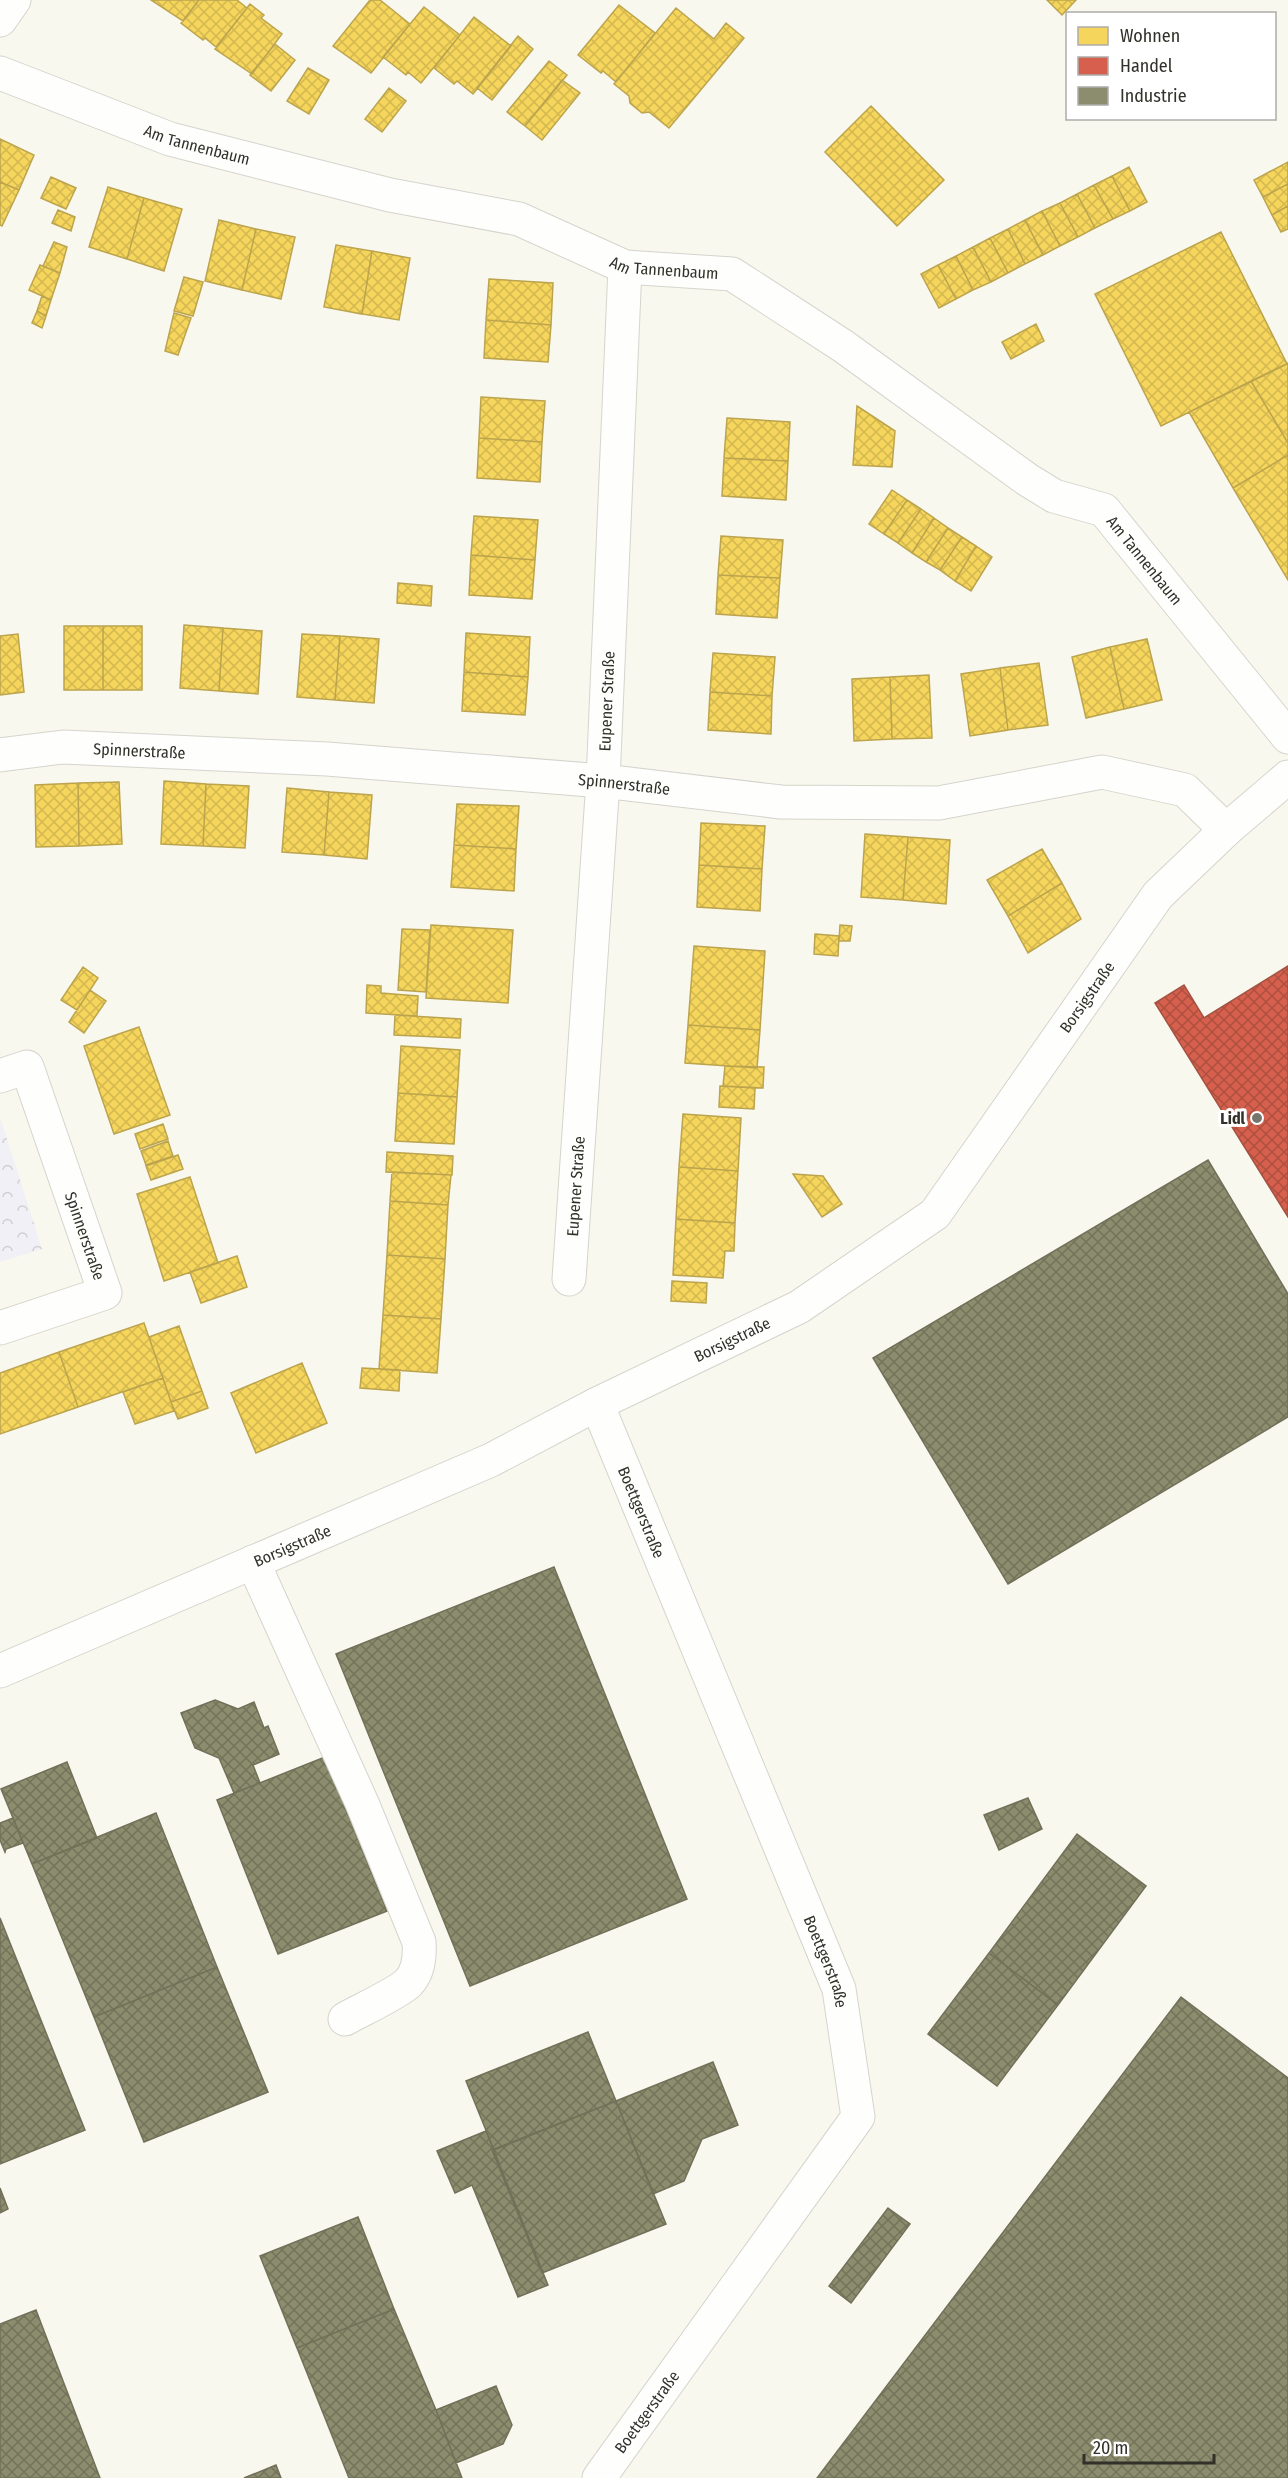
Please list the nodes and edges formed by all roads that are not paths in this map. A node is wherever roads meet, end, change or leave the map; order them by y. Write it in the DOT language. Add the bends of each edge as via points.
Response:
graph roads {
  1 [pos="14,0"];
  2 [pos="0,20"];
  3 [pos="0,73"];
  4 [pos="625,267"];
  5 [pos="1288,737"];
  6 [pos="0,754"];
  7 [pos="1288,777"];
  8 [pos="603,781"];
  9 [pos="1226,830"];
  10 [pos="0,1076"];
  11 [pos="569,1279"];
  12 [pos="0,1328"];
  13 [pos="597,1404"];
  14 [pos="253,1562"];
  15 [pos="0,1671"];
  16 [pos="345,2019"];
  17 [pos="599,2478"];
  1 -- 2 [label="street"];
  3 -- 4 [label="street, Am Tannenbaum" via="170,139 390,195 519,219"];
  4 -- 5 [label="street, Am Tannenbaum" via="732,274 843,346 1020,475 1054,496 1104,510"];
  4 -- 8 [label="street, Eupener Straße"];
  6 -- 8 [label="street, Spinnerstraße" via="63,747 327,759"];
  7 -- 9 [label="street, Borsigstraße"];
  8 -- 9 [label="street, Spinnerstraße" via="781,802 939,803 1102,772 1185,790"];
  8 -- 11 [label="street, Eupener Straße"];
  9 -- 13 [label="street, Borsigstraße" via="1158,895 936,1214 799,1307"];
  10 -- 12 [label="street, Spinnerstraße" via="27,1067 105,1293"];
  13 -- 14 [label="street, Borsigstraße" via="491,1460"];
  13 -- 17 [label="street, Boettgerstraße" via="839,1989 858,2117"];
  14 -- 15 [label="street, Borsigstraße"];
  14 -- 16 [label="street" via="358,1793 419,1942 417,1967 408,1983"];
}
